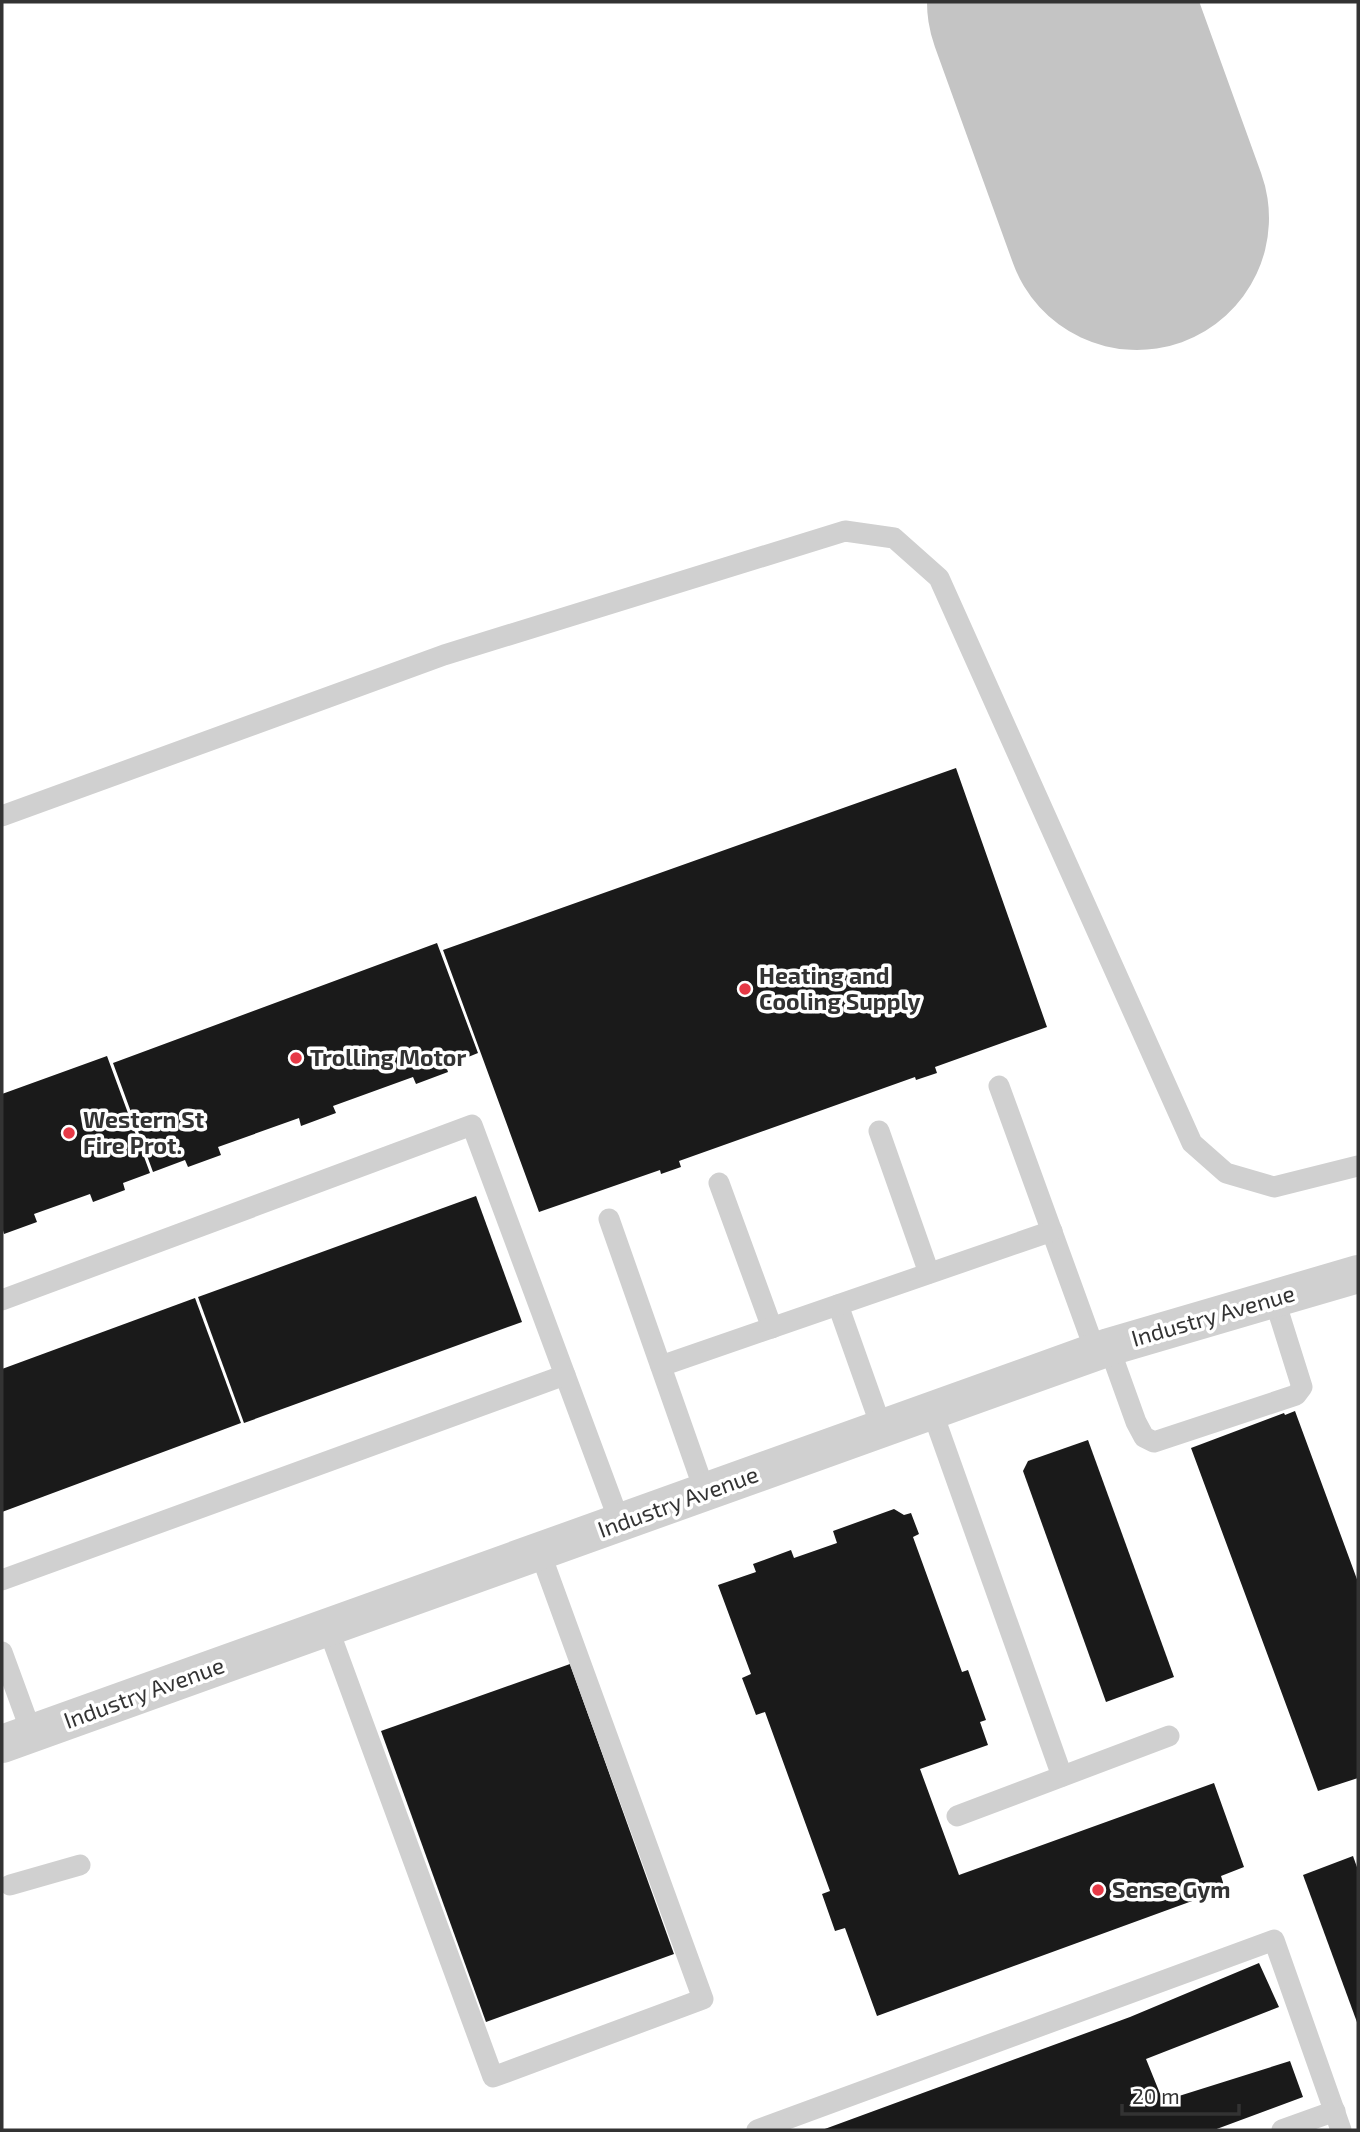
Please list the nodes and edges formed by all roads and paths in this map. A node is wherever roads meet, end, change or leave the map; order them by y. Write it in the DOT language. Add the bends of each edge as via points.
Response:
graph roads {
  1 [pos="2,816"];
  2 [pos="999,1086"];
  3 [pos="879,1131"];
  4 [pos="1358,1166"];
  5 [pos="719,1183"];
  6 [pos="609,1219"];
  7 [pos="1052,1231"];
  8 [pos="929,1273"];
  9 [pos="1358,1274"];
  10 [pos="1274,1298"];
  11 [pos="2,1300"];
  12 [pos="838,1305"];
  13 [pos="772,1328"];
  14 [pos="1102,1350"];
  15 [pos="661,1366"];
  16 [pos="565,1375"];
  17 [pos="932,1411"];
  18 [pos="882,1429"];
  19 [pos="705,1492"];
  20 [pos="620,1523"];
  21 [pos="540,1552"];
  22 [pos="2,1580"];
  23 [pos="328,1628"];
  24 [pos="2,1652"];
  25 [pos="1169,1736"];
  26 [pos="17,1739"];
  27 [pos="1062,1776"];
  28 [pos="957,1816"];
  29 [pos="80,1865"];
  30 [pos="10,1885"];
  31 [pos="1338,2121"];
  32 [pos="757,2130"];
  33 [pos="1282,2130"];
  1 -- 4 [label="lane" via="444,655 845,531 894,538 939,578 1192,1143 1226,1173 1274,1187"];
  2 -- 7 [label="lane"];
  3 -- 8 [label="lane"];
  5 -- 13 [label="lane"];
  6 -- 15 [label="lane"];
  7 -- 8 [label="lane"];
  7 -- 14 [label="lane"];
  8 -- 12 [label="lane"];
  9 -- 10 [label="street, Industry Avenue"];
  10 -- 14 [label="street, Industry Avenue"];
  10 -- 14 [label="lane" via="1302,1387 1296,1395 1154,1442 1144,1437"];
  11 -- 16 [label="lane" via="472,1125"];
  12 -- 13 [label="lane"];
  12 -- 18 [label="lane"];
  13 -- 15 [label="lane"];
  14 -- 17 [label="street, Industry Avenue"];
  15 -- 19 [label="lane"];
  16 -- 20 [label="lane"];
  16 -- 22 [label="lane"];
  17 -- 18 [label="street, Industry Avenue"];
  17 -- 27 [label="lane"];
  18 -- 19 [label="street, Industry Avenue"];
  19 -- 20 [label="street, Industry Avenue"];
  20 -- 21 [label="street, Industry Avenue"];
  21 -- 23 [label="street, Industry Avenue"];
  21 -- 23 [label="lane" via="703,1999 493,2077"];
  23 -- 26 [label="street, Industry Avenue"];
  24 -- 26 [label="lane"];
  25 -- 27 [label="lane"];
  27 -- 28 [label="lane"];
  29 -- 30 [label="lane"];
  31 -- 32 [label="lane" via="1274,1940"];
  31 -- 33 [label="lane"];
}
